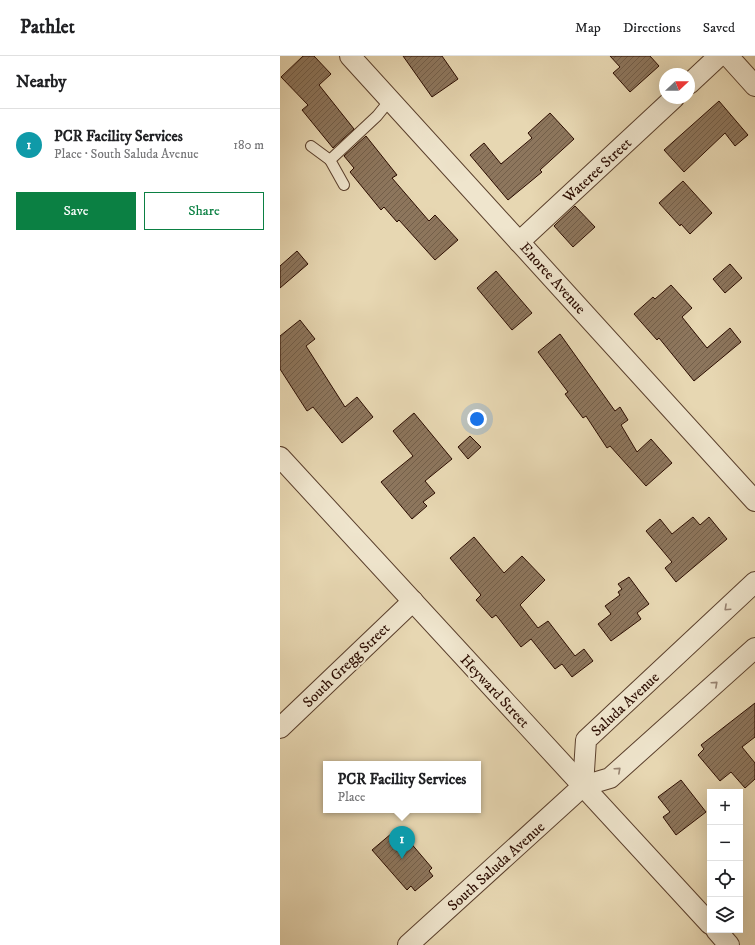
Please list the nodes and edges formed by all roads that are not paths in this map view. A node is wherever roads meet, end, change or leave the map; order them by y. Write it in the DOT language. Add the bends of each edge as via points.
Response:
graph roads {
  1 [pos="350,56"];
  2 [pos="719,56"];
  3 [pos="728,56"];
  4 [pos="695,78"];
  5 [pos="755,86"];
  6 [pos="390,100"];
  7 [pos="668,104"];
  8 [pos="311,146"];
  9 [pos="330,160"];
  10 [pos="344,185"];
  11 [pos="519,242"];
  12 [pos="280,457"];
  13 [pos="755,501"];
  14 [pos="755,582"];
  15 [pos="413,602"];
  16 [pos="755,648"];
  17 [pos="280,728"];
  18 [pos="583,786"];
  19 [pos="707,921"];
  20 [pos="719,933"];
  21 [pos="408,945"];
  22 [pos="729,945"];
  1 -- 6 [label="street, Enoree Avenue"];
  2 -- 4 [label="street"];
  3 -- 5 [label="street"];
  6 -- 9 [label="lane" via="377,116"];
  6 -- 11 [label="street, Enoree Avenue"];
  7 -- 11 [label="street, Wateree Street"];
  8 -- 9 [label="lane"];
  9 -- 10 [label="lane"];
  11 -- 13 [label="street, Enoree Avenue"];
  12 -- 15 [label="street, Heyward Street"];
  14 -- 18 [label="street, Saluda Avenue, one-way" via="586,740"];
  15 -- 17 [label="street, South Gregg Street"];
  15 -- 18 [label="street, Heyward Street"];
  18 -- 16 [label="street, one-way" via="610,778"];
  18 -- 19 [label="street, Heyward Street"];
  18 -- 21 [label="street, South Saluda Avenue"];
  20 -- 22 [label="street"];
}
